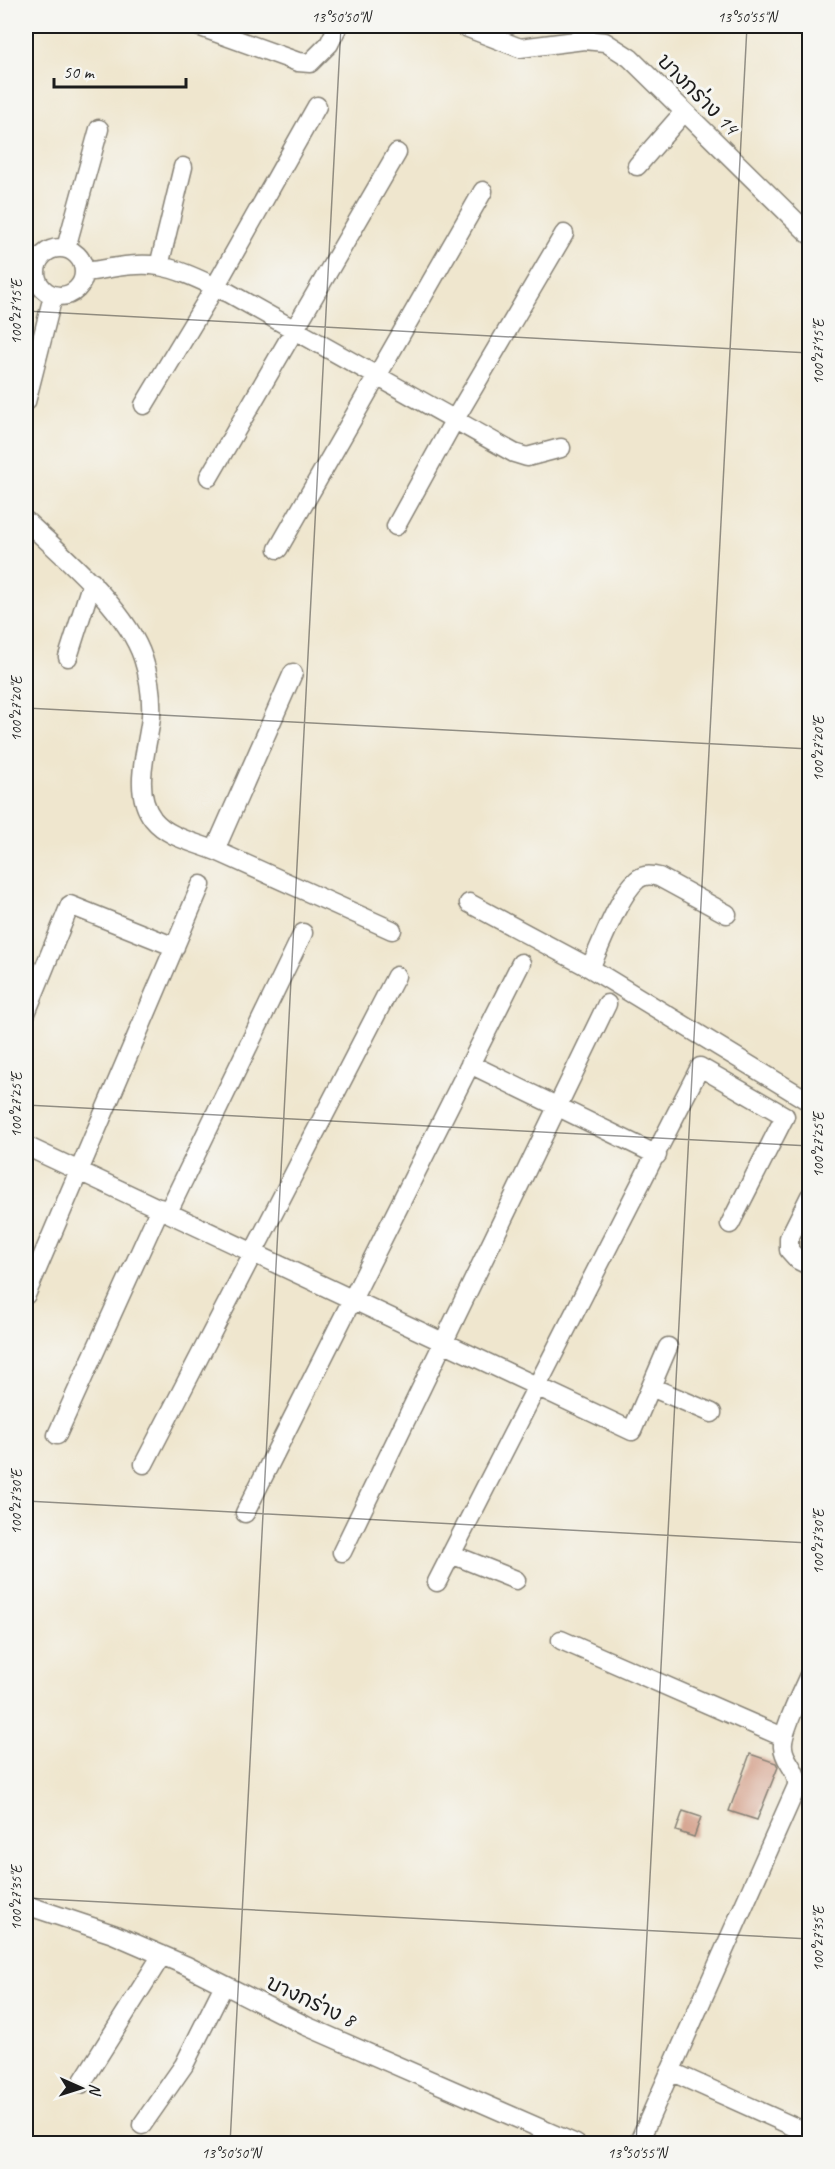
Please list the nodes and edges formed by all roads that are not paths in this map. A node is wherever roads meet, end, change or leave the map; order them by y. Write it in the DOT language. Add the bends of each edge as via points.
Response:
graph roads {
  1 [pos="198,26"];
  2 [pos="338,26"];
  3 [pos="463,26"];
  4 [pos="317,106"];
  5 [pos="684,112"];
  6 [pos="99,129"];
  7 [pos="397,153"];
  8 [pos="637,166"];
  9 [pos="183,167"];
  10 [pos="483,191"];
  11 [pos="564,234"];
  12 [pos="810,235"];
  13 [pos="66,248"];
  14 [pos="159,266"];
  15 [pos="31,272"];
  16 [pos="85,272"];
  17 [pos="215,287"];
  18 [pos="53,296"];
  19 [pos="295,333"];
  20 [pos="375,377"];
  21 [pos="26,402"];
  22 [pos="144,405"];
  23 [pos="454,419"];
  24 [pos="561,448"];
  25 [pos="210,477"];
  26 [pos="26,521"];
  27 [pos="396,526"];
  28 [pos="278,549"];
  29 [pos="92,582"];
  30 [pos="68,657"];
  31 [pos="293,673"];
  32 [pos="215,850"];
  33 [pos="201,885"];
  34 [pos="469,903"];
  35 [pos="727,914"];
  36 [pos="392,930"];
  37 [pos="303,933"];
  38 [pos="175,946"];
  39 [pos="521,963"];
  40 [pos="590,968"];
  41 [pos="396,976"];
  42 [pos="607,1004"];
  43 [pos="26,1013"];
  44 [pos="470,1064"];
  45 [pos="810,1102"];
  46 [pos="558,1106"];
  47 [pos="26,1146"];
  48 [pos="657,1155"];
  49 [pos="80,1170"];
  50 [pos="810,1196"];
  51 [pos="164,1210"];
  52 [pos="730,1224"];
  53 [pos="253,1252"];
  54 [pos="810,1266"];
  55 [pos="26,1294"];
  56 [pos="352,1299"];
  57 [pos="444,1342"];
  58 [pos="668,1347"];
  59 [pos="537,1386"];
  60 [pos="651,1387"];
  61 [pos="712,1413"];
  62 [pos="57,1435"];
  63 [pos="144,1464"];
  64 [pos="245,1513"];
  65 [pos="342,1552"];
  66 [pos="451,1554"];
  67 [pos="516,1580"];
  68 [pos="436,1582"];
  69 [pos="561,1640"];
  70 [pos="810,1673"];
  71 [pos="783,1737"];
  72 [pos="803,1778"];
  73 [pos="26,1905"];
  74 [pos="162,1955"];
  75 [pos="224,1985"];
  76 [pos="670,2071"];
  77 [pos="81,2084"];
  78 [pos="142,2125"];
  79 [pos="810,2134"];
  80 [pos="576,2144"];
  81 [pos="638,2144"];
  1 -- 2 [label="street" via="310,63 329,44"];
  3 -- 5 [label="street, บางกร่าง 14" via="520,48 584,40 605,42 630,58"];
  4 -- 17 [label="street"];
  5 -- 8 [label="street"];
  5 -- 12 [label="street, บางกร่าง 14"];
  6 -- 13 [label="street"];
  7 -- 19 [label="street"];
  9 -- 14 [label="street"];
  10 -- 20 [label="street"];
  11 -- 23 [label="street"];
  13 -- 15 [label="street" via="49,250"];
  13 -- 16 [label="street" via="76,253"];
  14 -- 16 [label="street"];
  14 -- 17 [label="street"];
  15 -- 18 [label="street" via="44,291"];
  16 -- 18 [label="street" via="83,281 71,294"];
  17 -- 19 [label="street"];
  17 -- 22 [label="street"];
  18 -- 21 [label="street"];
  19 -- 20 [label="street"];
  19 -- 25 [label="street"];
  20 -- 23 [label="street"];
  20 -- 28 [label="street"];
  23 -- 24 [label="street" via="527,457"];
  23 -- 27 [label="street"];
  26 -- 29 [label="street"];
  29 -- 30 [label="street"];
  29 -- 32 [label="street" via="134,639 143,659 151,716 143,769 144,802 153,819 167,832"];
  31 -- 32 [label="street"];
  32 -- 36 [label="street"];
  33 -- 38 [label="street"];
  34 -- 40 [label="street"];
  35 -- 40 [label="street" via="659,877 638,878 626,894"];
  37 -- 51 [label="street"];
  38 -- 43 [label="street" via="70,905"];
  38 -- 49 [label="street"];
  39 -- 44 [label="street"];
  40 -- 45 [label="street"];
  41 -- 53 [label="street"];
  42 -- 46 [label="street"];
  44 -- 46 [label="street"];
  44 -- 56 [label="street"];
  46 -- 48 [label="street"];
  46 -- 57 [label="street"];
  47 -- 49 [label="street"];
  48 -- 52 [label="street" via="700,1067 785,1116"];
  48 -- 59 [label="street"];
  49 -- 51 [label="street"];
  49 -- 55 [label="street"];
  50 -- 54 [label="street" via="789,1238 789,1250"];
  51 -- 53 [label="street"];
  51 -- 62 [label="street"];
  53 -- 56 [label="street"];
  53 -- 63 [label="street"];
  56 -- 57 [label="street"];
  56 -- 64 [label="street"];
  57 -- 59 [label="street"];
  57 -- 65 [label="street"];
  58 -- 60 [label="street"];
  59 -- 60 [label="street" via="632,1431"];
  59 -- 66 [label="street"];
  60 -- 61 [label="street"];
  66 -- 67 [label="street"];
  66 -- 68 [label="street"];
  69 -- 71 [label="street"];
  70 -- 71 [label="street"];
  71 -- 72 [label="street" via="783,1750"];
  72 -- 76 [label="street" via="796,1786"];
  73 -- 74 [label="street, บางกร่าง 8"];
  74 -- 75 [label="street, บางกร่าง 8"];
  74 -- 77 [label="street"];
  75 -- 78 [label="street" via="184,2064"];
  75 -- 80 [label="street, บางกร่าง 8" via="306,2026"];
  76 -- 79 [label="street"];
  76 -- 81 [label="street"];
}
